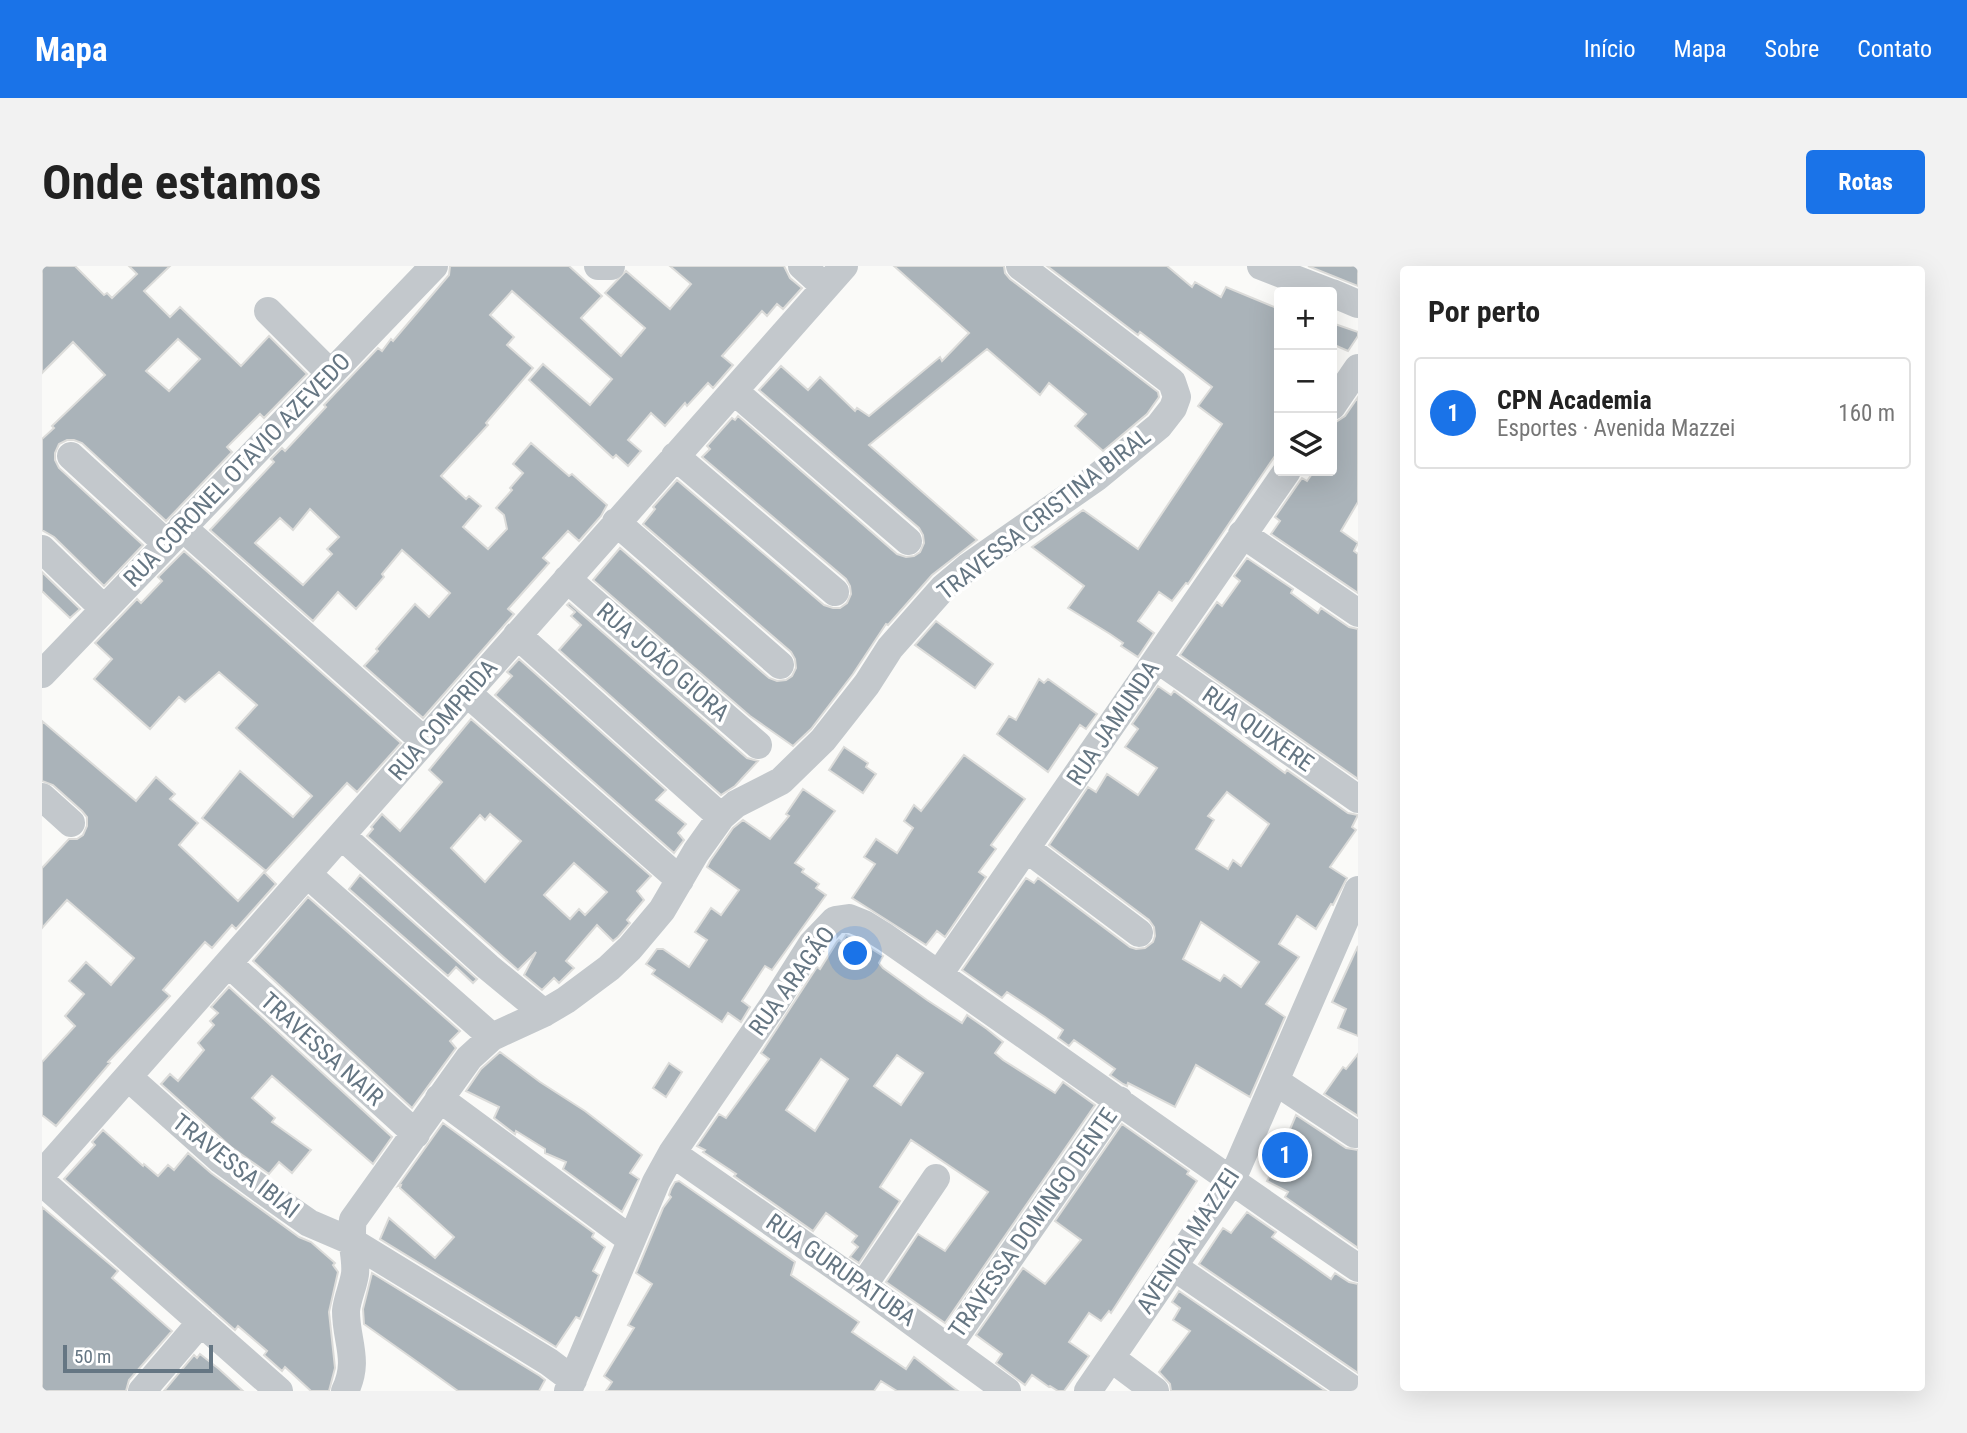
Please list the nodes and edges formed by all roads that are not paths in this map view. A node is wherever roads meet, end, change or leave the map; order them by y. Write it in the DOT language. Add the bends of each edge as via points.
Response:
graph roads {
  1 [pos="433,266"];
  2 [pos="598,266"];
  3 [pos="611,266"];
  4 [pos="802,266"];
  5 [pos="844,266"];
  6 [pos="1020,266"];
  7 [pos="1261,266"];
  8 [pos="825,287"];
  9 [pos="1315,287"];
  10 [pos="1337,296"];
  11 [pos="1358,304"];
  12 [pos="268,311"];
  13 [pos="1358,368"];
  14 [pos="330,373"];
  15 [pos="734,391"];
  16 [pos="1337,399"];
  17 [pos="71,456"];
  18 [pos="675,456"];
  19 [pos="1283,476"];
  20 [pos="617,522"];
  21 [pos="1242,534"];
  22 [pos="174,535"];
  23 [pos="908,541"];
  24 [pos="42,550"];
  25 [pos="567,579"];
  26 [pos="835,592"];
  27 [pos="104,609"];
  28 [pos="1358,613"];
  29 [pos="517,635"];
  30 [pos="1157,659"];
  31 [pos="780,665"];
  32 [pos="42,674"];
  33 [pos="467,693"];
  34 [pos="424,741"];
  35 [pos="758,744"];
  36 [pos="42,797"];
  37 [pos="1358,799"];
  38 [pos="721,817"];
  39 [pos="71,823"];
  40 [pos="342,836"];
  41 [pos="1027,849"];
  42 [pos="307,874"];
  43 [pos="680,880"];
  44 [pos="1358,890"];
  45 [pos="1139,933"];
  46 [pos="1348,940"];
  47 [pos="229,964"];
  48 [pos="939,974"];
  49 [pos="544,1013"];
  50 [pos="492,1037"];
  51 [pos="128,1077"];
  52 [pos="1275,1082"];
  53 [pos="439,1098"];
  54 [pos="1119,1100"];
  55 [pos="416,1134"];
  56 [pos="1355,1134"];
  57 [pos="672,1153"];
  58 [pos="47,1161"];
  59 [pos="936,1178"];
  60 [pos="42,1182"];
  61 [pos="1231,1182"];
  62 [pos="631,1239"];
  63 [pos="351,1241"];
  64 [pos="1174,1267"];
  65 [pos="1358,1268"];
  66 [pos="863,1286"];
  67 [pos="201,1322"];
  68 [pos="948,1346"];
  69 [pos="1111,1358"];
  70 [pos="570,1385"];
  71 [pos="142,1391"];
  72 [pos="279,1391"];
  73 [pos="345,1391"];
  74 [pos="1007,1391"];
  75 [pos="1088,1391"];
  76 [pos="1155,1391"];
  77 [pos="1355,1391"];
  1 -- 14 [label="street, RUA CORONEL OTAVIO AZEVEDO"];
  2 -- 3 [label="street"];
  4 -- 8 [label="street"];
  5 -- 8 [label="street, RUA COMPRIDA"];
  6 -- 38 [label="street, TRAVESSA CRISTINA BIRAL" via="1172,382 1177,397 1173,408 1097,477 943,588 890,648 852,706 795,768"];
  7 -- 9 [label="street"];
  8 -- 15 [label="street, RUA COMPRIDA"];
  10 -- 11 [label="street"];
  12 -- 14 [label="street"];
  13 -- 16 [label="street"];
  14 -- 22 [label="street, RUA CORONEL OTAVIO AZEVEDO"];
  15 -- 18 [label="street, RUA COMPRIDA"];
  15 -- 23 [label="street"];
  17 -- 22 [label="street"];
  18 -- 20 [label="street, RUA COMPRIDA"];
  18 -- 26 [label="street"];
  19 -- 21 [label="street, RUA JAMUNDA"];
  20 -- 25 [label="street, RUA COMPRIDA"];
  20 -- 31 [label="street"];
  21 -- 28 [label="street"];
  21 -- 30 [label="street, RUA JAMUNDA"];
  22 -- 27 [label="street, RUA CORONEL OTAVIO AZEVEDO"];
  22 -- 34 [label="street"];
  24 -- 27 [label="street"];
  25 -- 29 [label="street, RUA COMPRIDA"];
  25 -- 35 [label="street, RUA JOÃO GIORA"];
  27 -- 32 [label="street, RUA CORONEL OTAVIO AZEVEDO"];
  29 -- 33 [label="street, RUA COMPRIDA"];
  29 -- 38 [label="street"];
  30 -- 37 [label="street, RUA QUIXERE"];
  30 -- 41 [label="street, RUA JAMUNDA"];
  33 -- 34 [label="street, RUA COMPRIDA"];
  33 -- 43 [label="street"];
  34 -- 40 [label="street, RUA COMPRIDA"];
  36 -- 39 [label="street"];
  38 -- 43 [label="street, TRAVESSA CRISTINA BIRAL"];
  40 -- 42 [label="street, RUA COMPRIDA"];
  40 -- 49 [label="street"];
  41 -- 45 [label="street"];
  41 -- 48 [label="street, RUA JAMUNDA"];
  42 -- 47 [label="street, RUA COMPRIDA"];
  42 -- 50 [label="street"];
  43 -- 49 [label="street, TRAVESSA CRISTINA BIRAL" via="630,948"];
  44 -- 46 [label="street, AVENIDA MAZZEI"];
  46 -- 52 [label="street, AVENIDA MAZZEI"];
  47 -- 51 [label="street, RUA COMPRIDA"];
  47 -- 55 [label="street, TRAVESSA NAIR"];
  48 -- 54 [label="street, RUA ARAGÃO"];
  48 -- 57 [label="street, RUA ARAGÃO" via="864,924 835,919 812,944"];
  49 -- 50 [label="street, TRAVESSA CRISTINA BIRAL"];
  50 -- 53 [label="street, TRAVESSA CRISTINA BIRAL"];
  51 -- 58 [label="street, RUA COMPRIDA"];
  51 -- 63 [label="street, TRAVESSA IBIAI" via="253,1185 309,1223"];
  52 -- 56 [label="street"];
  52 -- 61 [label="street, AVENIDA MAZZEI"];
  53 -- 55 [label="street, TRAVESSA CRISTINA BIRAL"];
  53 -- 62 [label="street"];
  54 -- 61 [label="street, RUA ARAGÃO"];
  54 -- 68 [label="street, TRAVESSA DOMINGO DENTE"];
  55 -- 63 [label="street, TRAVESSA CRISTINA BIRAL" via="353,1220"];
  57 -- 62 [label="street, RUA ARAGÃO"];
  57 -- 66 [label="street, RUA GURUPATUBA"];
  59 -- 66 [label="street"];
  60 -- 67 [label="street"];
  61 -- 64 [label="street, AVENIDA MAZZEI"];
  61 -- 65 [label="street"];
  62 -- 70 [label="street, RUA ARAGÃO"];
  63 -- 70 [label="street, TRAVESSA IBIAI" via="549,1362"];
  63 -- 73 [label="street, TRAVESSA CRISTINA BIRAL" via="355,1275 346,1313 353,1359"];
  64 -- 69 [label="street, AVENIDA MAZZEI"];
  64 -- 77 [label="street"];
  66 -- 68 [label="street, RUA GURUPATUBA"];
  67 -- 71 [label="street"];
  67 -- 72 [label="street"];
  68 -- 74 [label="street, RUA GURUPATUBA"];
  69 -- 75 [label="street, AVENIDA MAZZEI"];
  69 -- 76 [label="street"];
}
